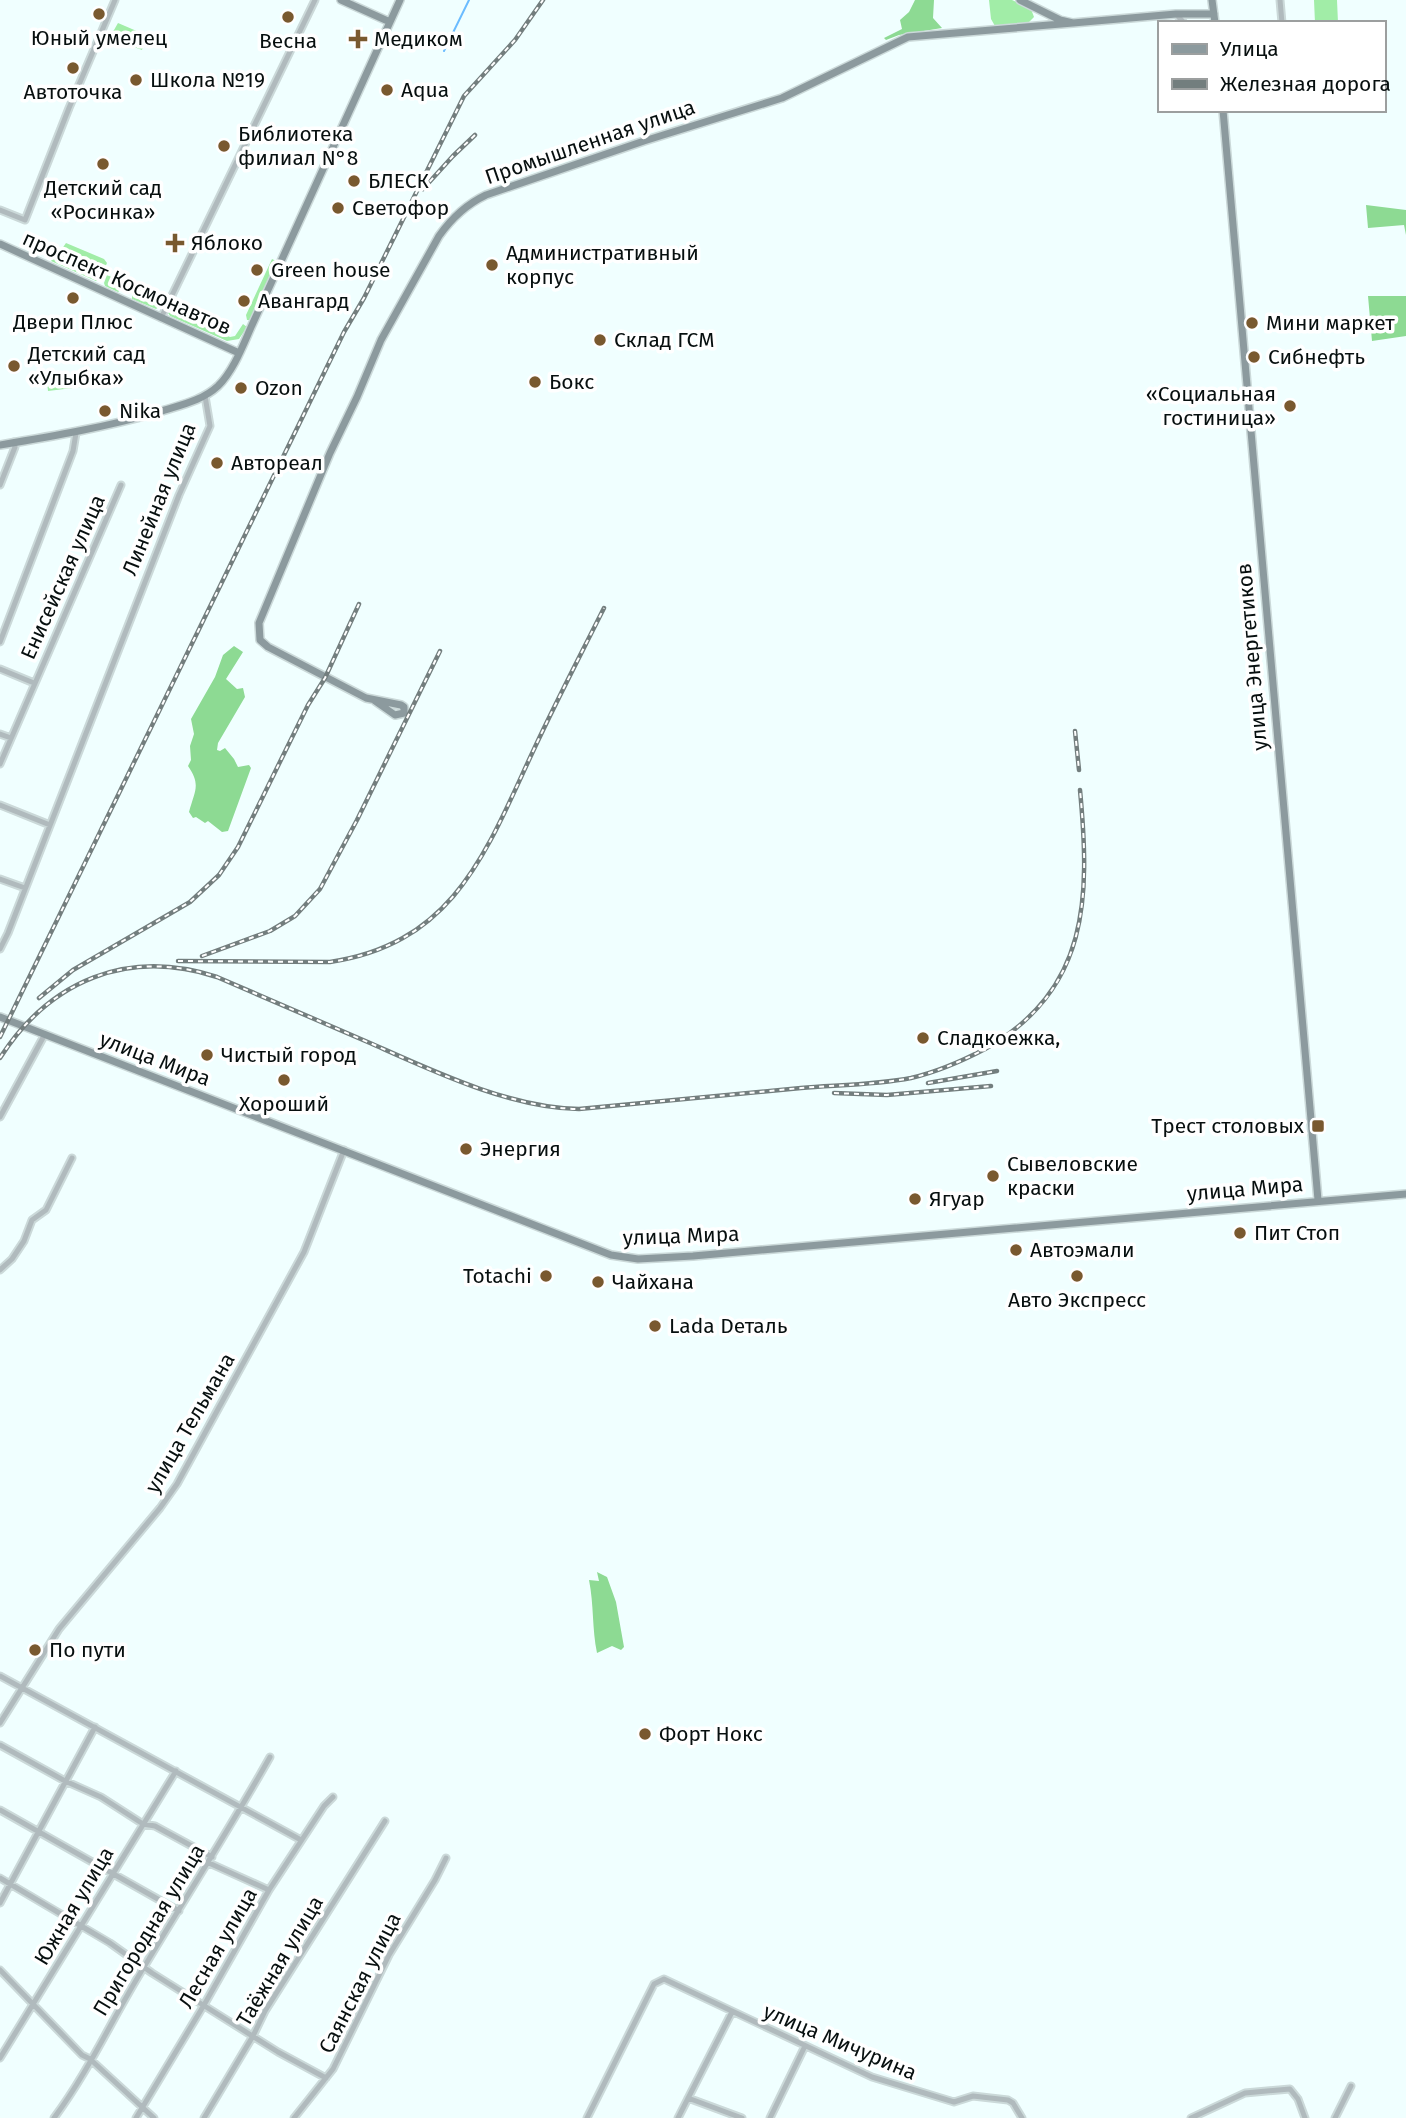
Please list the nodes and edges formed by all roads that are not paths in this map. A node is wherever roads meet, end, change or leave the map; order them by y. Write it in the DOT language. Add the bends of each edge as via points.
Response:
graph roads {
  1 [pos="115,0"];
  2 [pos="315,0"];
  3 [pos="341,0"];
  4 [pos="400,0"];
  5 [pos="1020,0"];
  6 [pos="1212,0"];
  7 [pos="1280,0"];
  8 [pos="1176,14"];
  9 [pos="1214,18"];
  10 [pos="1182,21"];
  11 [pos="1282,21"];
  12 [pos="390,22"];
  13 [pos="1073,23"];
  14 [pos="1223,112"];
  15 [pos="2,211"];
  16 [pos="0,220"];
  17 [pos="0,244"];
  18 [pos="161,318"];
  19 [pos="239,353"];
  20 [pos="205,396"];
  21 [pos="76,433"];
  22 [pos="15,442"];
  23 [pos="0,444"];
  24 [pos="0,485"];
  25 [pos="121,485"];
  26 [pos="0,642"];
  27 [pos="0,669"];
  28 [pos="34,683"];
  29 [pos="375,701"];
  30 [pos="0,734"];
  31 [pos="11,738"];
  32 [pos="0,764"];
  33 [pos="0,805"];
  34 [pos="50,825"];
  35 [pos="0,879"];
  36 [pos="25,888"];
  37 [pos="0,949"];
  38 [pos="0,1017"];
  39 [pos="45,1034"];
  40 [pos="0,1117"];
  41 [pos="344,1149"];
  42 [pos="72,1158"];
  43 [pos="1406,1194"];
  44 [pos="1318,1200"];
  45 [pos="0,1270"];
  46 [pos="0,1676"];
  47 [pos="22,1688"];
  48 [pos="0,1723"];
  49 [pos="95,1727"];
  50 [pos="0,1745"];
  51 [pos="270,1757"];
  52 [pos="176,1771"];
  53 [pos="65,1781"];
  54 [pos="333,1797"];
  55 [pos="242,1807"];
  56 [pos="0,1810"];
  57 [pos="385,1821"];
  58 [pos="142,1824"];
  59 [pos="40,1832"];
  60 [pos="302,1840"];
  61 [pos="446,1857"];
  62 [pos="211,1860"];
  63 [pos="112,1872"];
  64 [pos="0,1878"];
  65 [pos="11,1884"];
  66 [pos="269,1890"];
  67 [pos="0,1903"];
  68 [pos="179,1910"];
  69 [pos="80,1926"];
  70 [pos="143,1967"];
  71 [pos="0,1969"];
  72 [pos="34,2003"];
  73 [pos="204,2006"];
  74 [pos="732,2012"];
  75 [pos="253,2036"];
  76 [pos="805,2046"];
  77 [pos="0,2058"];
  78 [pos="90,2059"];
  79 [pos="326,2078"];
  80 [pos="1351,2086"];
  81 [pos="688,2098"];
  82 [pos="143,2108"];
  83 [pos="54,2118"];
  84 [pos="136,2118"];
  85 [pos="154,2118"];
  86 [pos="204,2118"];
  87 [pos="294,2118"];
  88 [pos="587,2118"];
  89 [pos="678,2118"];
  90 [pos="743,2118"];
  91 [pos="771,2118"];
  92 [pos="1022,2118"];
  93 [pos="1191,2118"];
  94 [pos="1305,2118"];
  95 [pos="1335,2118"];
  1 -- 15 [label="street" via="25,220"];
  2 -- 18 [label="street"];
  3 -- 12 [label="main road"];
  4 -- 12 [label="main road"];
  5 -- 13 [label="main road"];
  6 -- 9 [label="main road"];
  7 -- 11 [label="street"];
  8 -- 9 [label="main road, Промышленная улица"];
  8 -- 10 [label="street"];
  8 -- 13 [label="main road, Промышленная улица"];
  12 -- 19 [label="main road"];
  13 -- 29 [label="main road, Промышленная улица" via="908,37 782,98 486,195 451,221 381,340 259,623 260,640 268,647"];
  14 -- 44 [label="main road, улица Энергетиков"];
  15 -- 16 [label="street"];
  17 -- 18 [label="main road, проспект Космонавтов"];
  18 -- 19 [label="main road, проспект Космонавтов"];
  19 -- 20 [label="main road" via="224,378"];
  20 -- 21 [label="main road"];
  20 -- 34 [label="street, Линейная улица" via="210,426"];
  21 -- 22 [label="main road"];
  21 -- 26 [label="street" via="72,455"];
  22 -- 23 [label="main road"];
  22 -- 24 [label="street"];
  25 -- 28 [label="street, Енисейская улица"];
  27 -- 28 [label="street, Енисейская улица"];
  28 -- 31 [label="street, Енисейская улица"];
  30 -- 31 [label="street"];
  31 -- 32 [label="street, Енисейская улица"];
  33 -- 34 [label="street"];
  34 -- 36 [label="street, Линейная улица"];
  35 -- 36 [label="street"];
  36 -- 37 [label="street, Линейная улица"];
  38 -- 39 [label="main road, улица Мира"];
  39 -- 40 [label="street"];
  39 -- 41 [label="main road, улица Мира"];
  41 -- 44 [label="main road, улица Мира" via="611,1255 638,1259"];
  41 -- 47 [label="street, улица Тельмана" via="304,1252 177,1484 59,1629"];
  42 -- 45 [label="street" via="46,1210 32,1220 12,1259"];
  43 -- 44 [label="main road, улица Мира"];
  46 -- 47 [label="street"];
  47 -- 48 [label="street, улица Тельмана"];
  47 -- 49 [label="street"];
  49 -- 52 [label="street"];
  49 -- 53 [label="street"];
  50 -- 53 [label="street"];
  51 -- 55 [label="street, Пригородная улица"];
  52 -- 55 [label="street"];
  52 -- 58 [label="street, Южная улица"];
  53 -- 58 [label="street" via="101,1797"];
  53 -- 59 [label="street"];
  54 -- 60 [label="street, Лесная улица"];
  55 -- 60 [label="street"];
  55 -- 62 [label="street, Пригородная улица"];
  56 -- 59 [label="street"];
  57 -- 75 [label="street, Таёжная улица"];
  58 -- 62 [label="street" via="155,1826"];
  58 -- 63 [label="street, Южная улица"];
  59 -- 63 [label="street"];
  59 -- 65 [label="street"];
  60 -- 66 [label="street, Лесная улица"];
  61 -- 79 [label="street, Саянская улица"];
  62 -- 66 [label="street"];
  62 -- 68 [label="street, Пригородная улица"];
  63 -- 68 [label="street"];
  63 -- 69 [label="street, Южная улица"];
  64 -- 65 [label="street"];
  65 -- 67 [label="street"];
  65 -- 69 [label="street"];
  66 -- 73 [label="street, Лесная улица"];
  68 -- 70 [label="street, Пригородная улица"];
  69 -- 70 [label="street"];
  69 -- 72 [label="street, Южная улица"];
  70 -- 73 [label="street"];
  70 -- 78 [label="street, Пригородная улица"];
  71 -- 72 [label="street"];
  72 -- 77 [label="street, Южная улица"];
  72 -- 78 [label="street"];
  73 -- 75 [label="street"];
  73 -- 82 [label="street, Лесная улица"];
  74 -- 76 [label="street, улица Мичурина"];
  74 -- 81 [label="street"];
  74 -- 88 [label="street, улица Мичурина" via="664,1979 654,1984"];
  75 -- 79 [label="street"];
  75 -- 86 [label="street, Таёжная улица"];
  76 -- 91 [label="street"];
  76 -- 92 [label="street, улица Мичурина" via="873,2077 940,2099 1008,2100"];
  78 -- 82 [label="street"];
  78 -- 83 [label="street, Пригородная улица"];
  79 -- 87 [label="street, Саянская улица"];
  80 -- 95 [label="street"];
  81 -- 89 [label="street"];
  81 -- 90 [label="street"];
  82 -- 84 [label="street, Лесная улица"];
  82 -- 85 [label="street"];
  93 -- 94 [label="street" via="1245,2093 1290,2089"];
}
